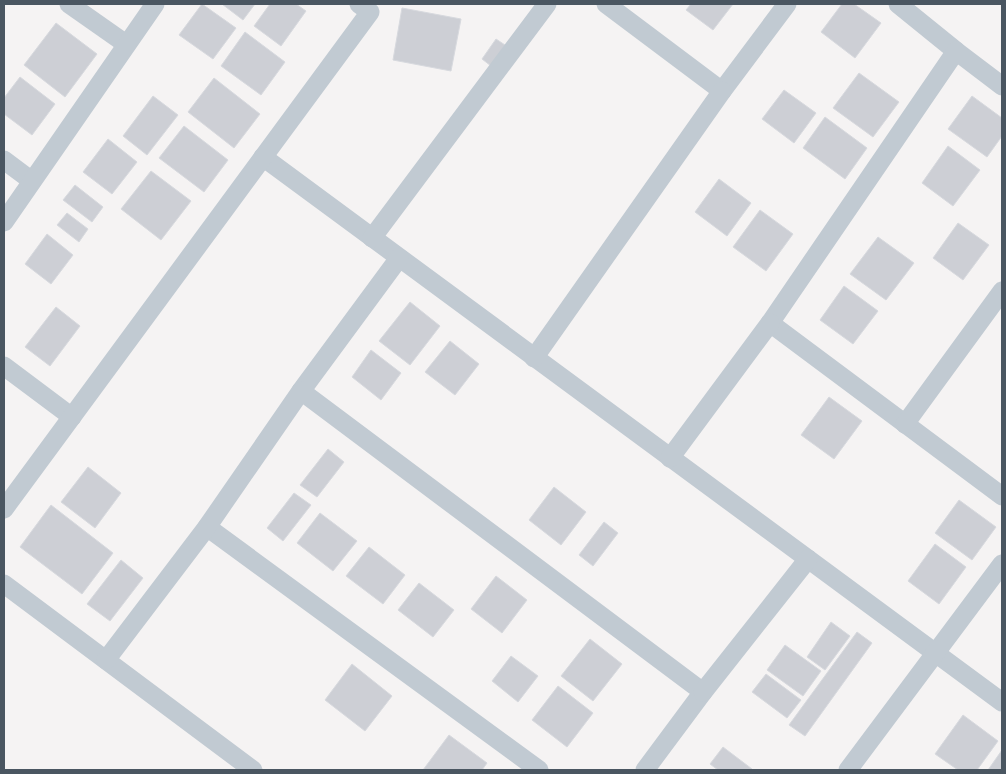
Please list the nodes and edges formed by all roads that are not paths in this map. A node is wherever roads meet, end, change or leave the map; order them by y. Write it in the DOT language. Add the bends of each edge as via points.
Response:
graph roads {
  1 [pos="69,4"];
  2 [pos="154,4"];
  3 [pos="359,4"];
  4 [pos="547,4"];
  5 [pos="606,4"];
  6 [pos="787,4"];
  7 [pos="898,4"];
  8 [pos="126,44"];
  9 [pos="956,51"];
  10 [pos="1002,86"];
  11 [pos="722,91"];
  12 [pos="263,157"];
  13 [pos="4,160"];
  14 [pos="32,180"];
  15 [pos="4,222"];
  16 [pos="372,238"];
  17 [pos="399,258"];
  18 [pos="1002,291"];
  19 [pos="770,323"];
  20 [pos="534,358"];
  21 [pos="4,366"];
  22 [pos="301,391"];
  23 [pos="72,417"];
  24 [pos="905,424"];
  25 [pos="670,458"];
  26 [pos="1002,496"];
  27 [pos="4,509"];
  28 [pos="207,527"];
  29 [pos="808,559"];
  30 [pos="1002,564"];
  31 [pos="4,584"];
  32 [pos="935,653"];
  33 [pos="106,660"];
  34 [pos="703,692"];
  35 [pos="1002,702"];
  36 [pos="234,765"];
  37 [pos="253,770"];
  38 [pos="539,770"];
  39 [pos="645,770"];
  40 [pos="848,770"];
  1 -- 8 [label="street"];
  2 -- 8 [label="street"];
  3 -- 12 [label="street" via="370,12"];
  4 -- 16 [label="street"];
  5 -- 11 [label="street"];
  6 -- 11 [label="street"];
  7 -- 9 [label="street"];
  8 -- 14 [label="street"];
  9 -- 10 [label="street"];
  9 -- 19 [label="street"];
  11 -- 20 [label="street"];
  12 -- 16 [label="street"];
  12 -- 23 [label="street"];
  13 -- 14 [label="street"];
  14 -- 15 [label="street"];
  16 -- 17 [label="street"];
  17 -- 20 [label="street"];
  17 -- 22 [label="street"];
  18 -- 24 [label="street"];
  19 -- 24 [label="street"];
  19 -- 25 [label="street"];
  20 -- 25 [label="street"];
  21 -- 23 [label="street"];
  22 -- 28 [label="street"];
  22 -- 34 [label="street"];
  23 -- 27 [label="street"];
  24 -- 26 [label="street"];
  25 -- 29 [label="street"];
  28 -- 33 [label="street"];
  28 -- 38 [label="street"];
  29 -- 32 [label="street"];
  29 -- 34 [label="street"];
  30 -- 32 [label="street"];
  31 -- 33 [label="street"];
  32 -- 35 [label="street"];
  32 -- 40 [label="street"];
  33 -- 36 [label="street"];
  34 -- 39 [label="street"];
  36 -- 37 [label="street"];
}
